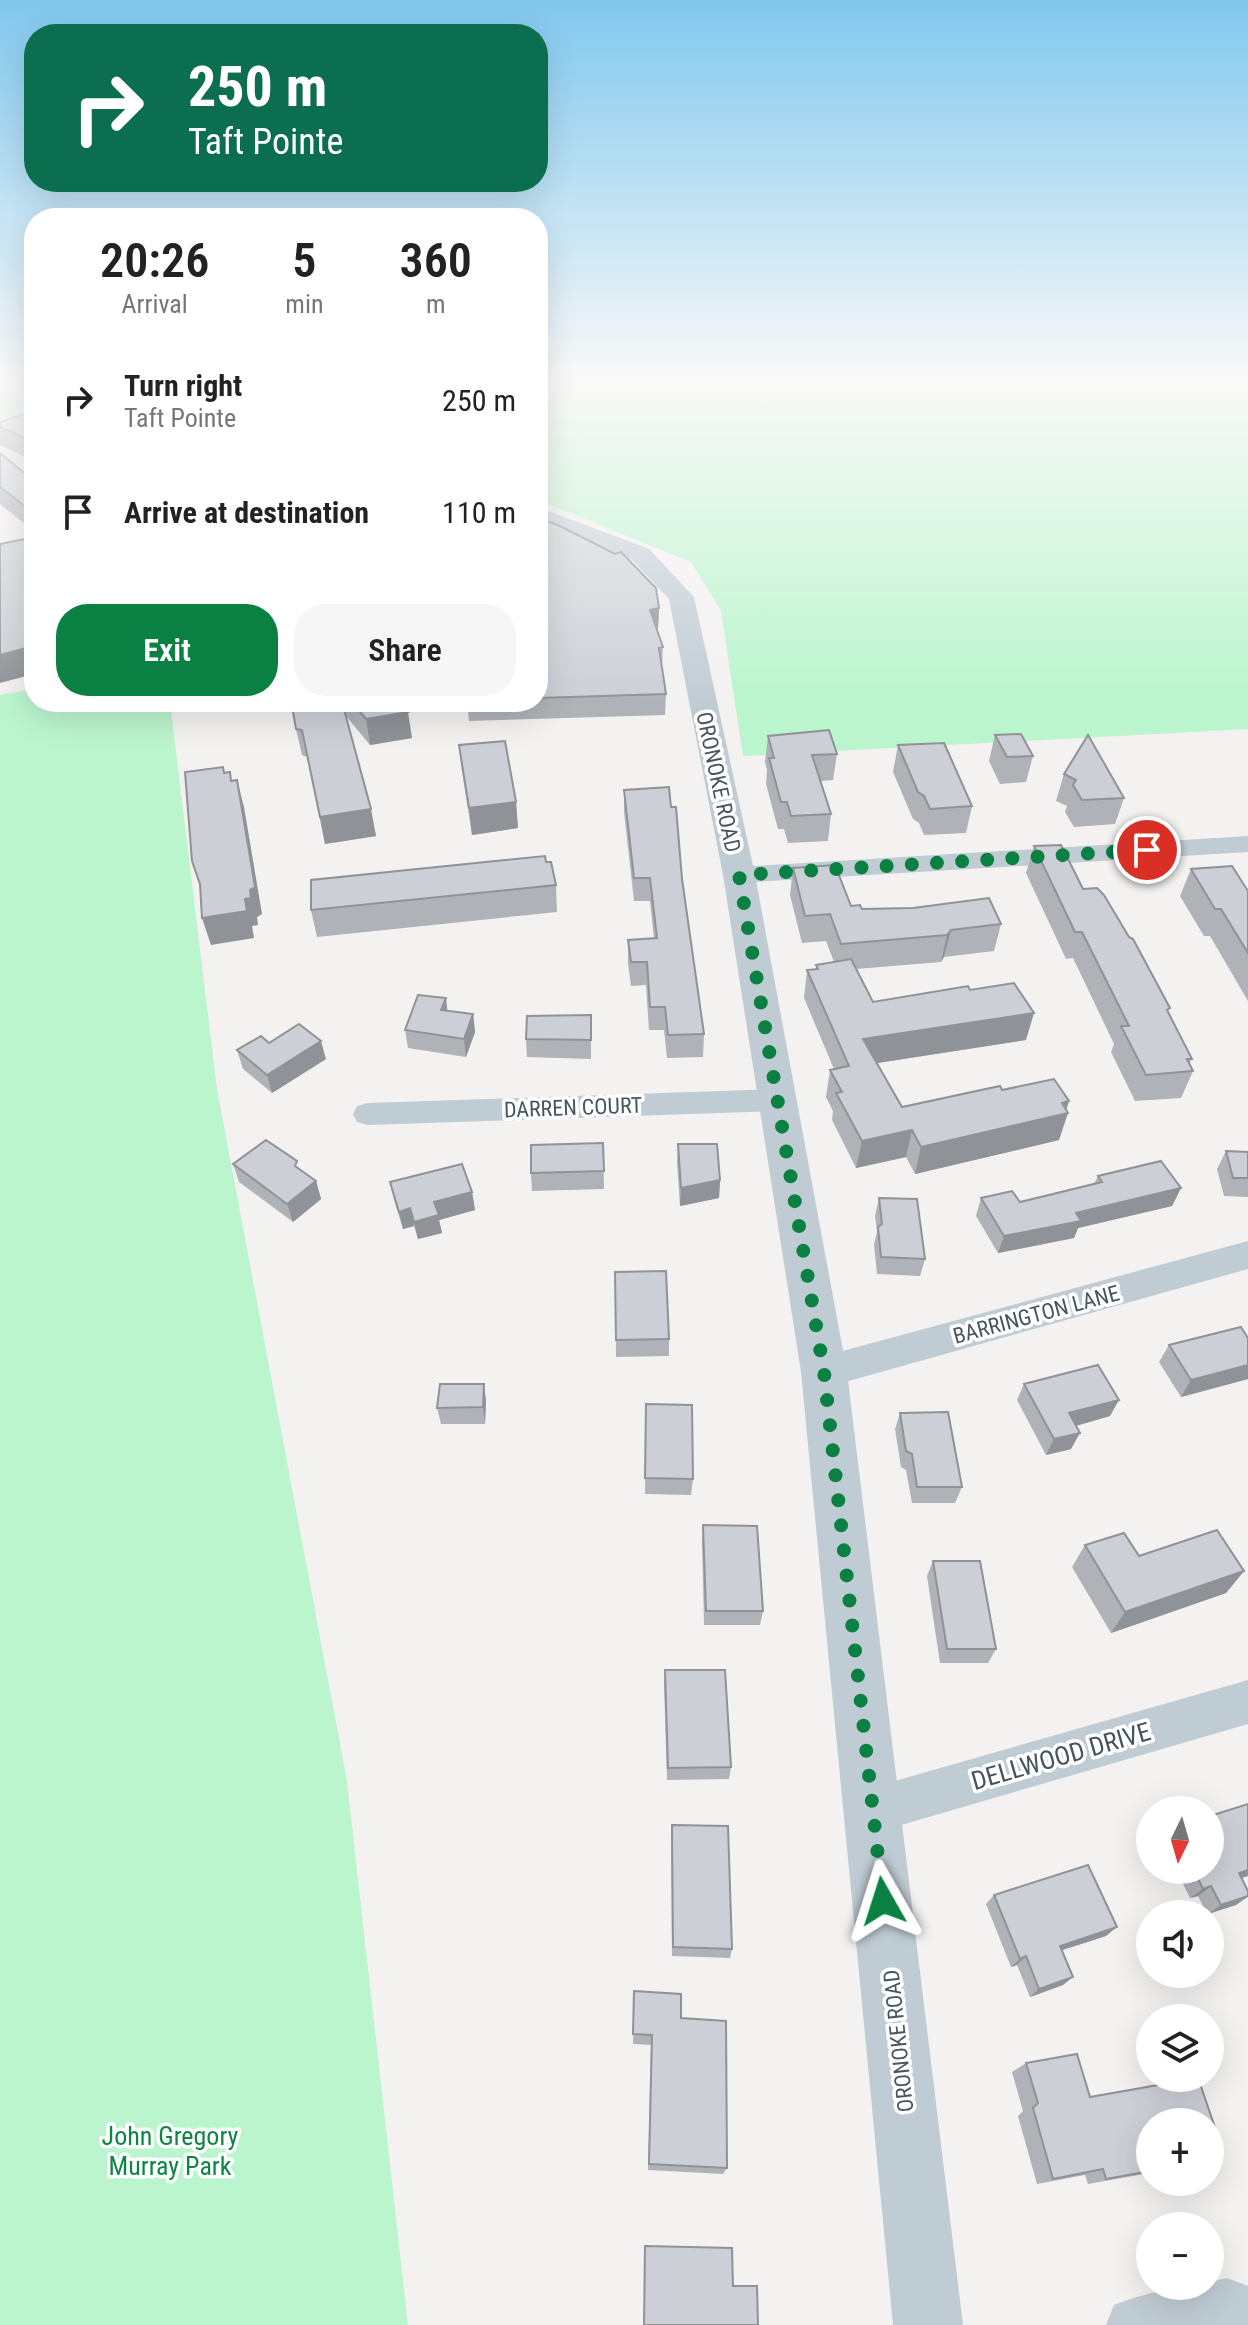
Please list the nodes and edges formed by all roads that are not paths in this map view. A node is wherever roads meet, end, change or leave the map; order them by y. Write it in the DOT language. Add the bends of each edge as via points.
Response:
graph roads {
  1 [pos="548,518"];
  2 [pos="1248,844"];
  3 [pos="739,875"];
  4 [pos="777,1100"];
  5 [pos="368,1114"];
  6 [pos="1248,1255"];
  7 [pos="824,1372"];
  8 [pos="1248,1702"];
  9 [pos="874,1810"];
  10 [pos="1248,2314"];
  11 [pos="928,2325"];
  12 [pos="1134,2325"];
  1 -- 3 [label="street, ORONOKE ROAD" via="640,554 681,597"];
  2 -- 3 [label="street"];
  3 -- 4 [label="street, ORONOKE ROAD"];
  4 -- 5 [label="street, DARREN COURT"];
  4 -- 7 [label="street, ORONOKE ROAD"];
  6 -- 7 [label="street, BARRINGTON LANE"];
  7 -- 9 [label="street, ORONOKE ROAD"];
  8 -- 9 [label="street, DELLWOOD DRIVE"];
  9 -- 11 [label="street, ORONOKE ROAD"];
  10 -- 12 [label="street" via="1227,2306"];
}
